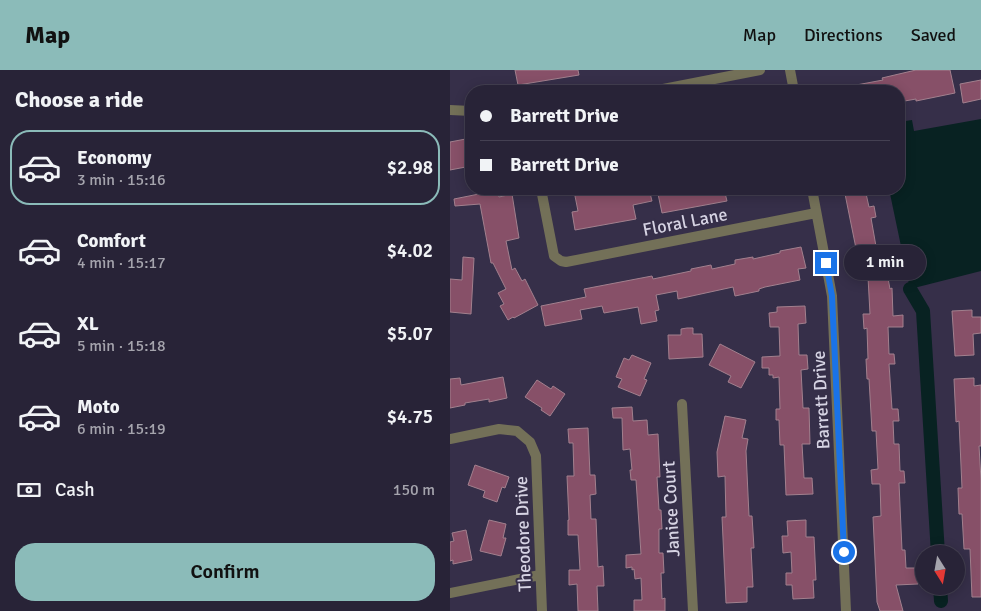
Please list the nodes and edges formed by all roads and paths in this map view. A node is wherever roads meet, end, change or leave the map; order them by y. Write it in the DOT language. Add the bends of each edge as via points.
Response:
graph roads {
  1 [pos="760,70"];
  2 [pos="790,70"];
  3 [pos="684,85"];
  4 [pos="793,85"];
  5 [pos="450,110"];
  6 [pos="465,111"];
  7 [pos="542,195"];
  8 [pos="813,195"];
  9 [pos="816,213"];
  10 [pos="682,404"];
  11 [pos="450,439"];
  12 [pos="540,575"];
  13 [pos="450,593"];
  14 [pos="542,611"];
  15 [pos="694,611"];
  16 [pos="846,611"];
  1 -- 3 [label="street"];
  2 -- 4 [label="street"];
  5 -- 6 [label="street"];
  7 -- 9 [label="street, Floral Lane" via="554,256 566,262"];
  8 -- 9 [label="street, Barrett Drive"];
  9 -- 16 [label="street, Barrett Drive" via="832,296"];
  10 -- 15 [label="street, Janice Court"];
  11 -- 12 [label="street, Theodore Drive" via="499,430 517,431 530,442 536,456"];
  12 -- 13 [label="street"];
  12 -- 14 [label="street, Theodore Drive"];
}
